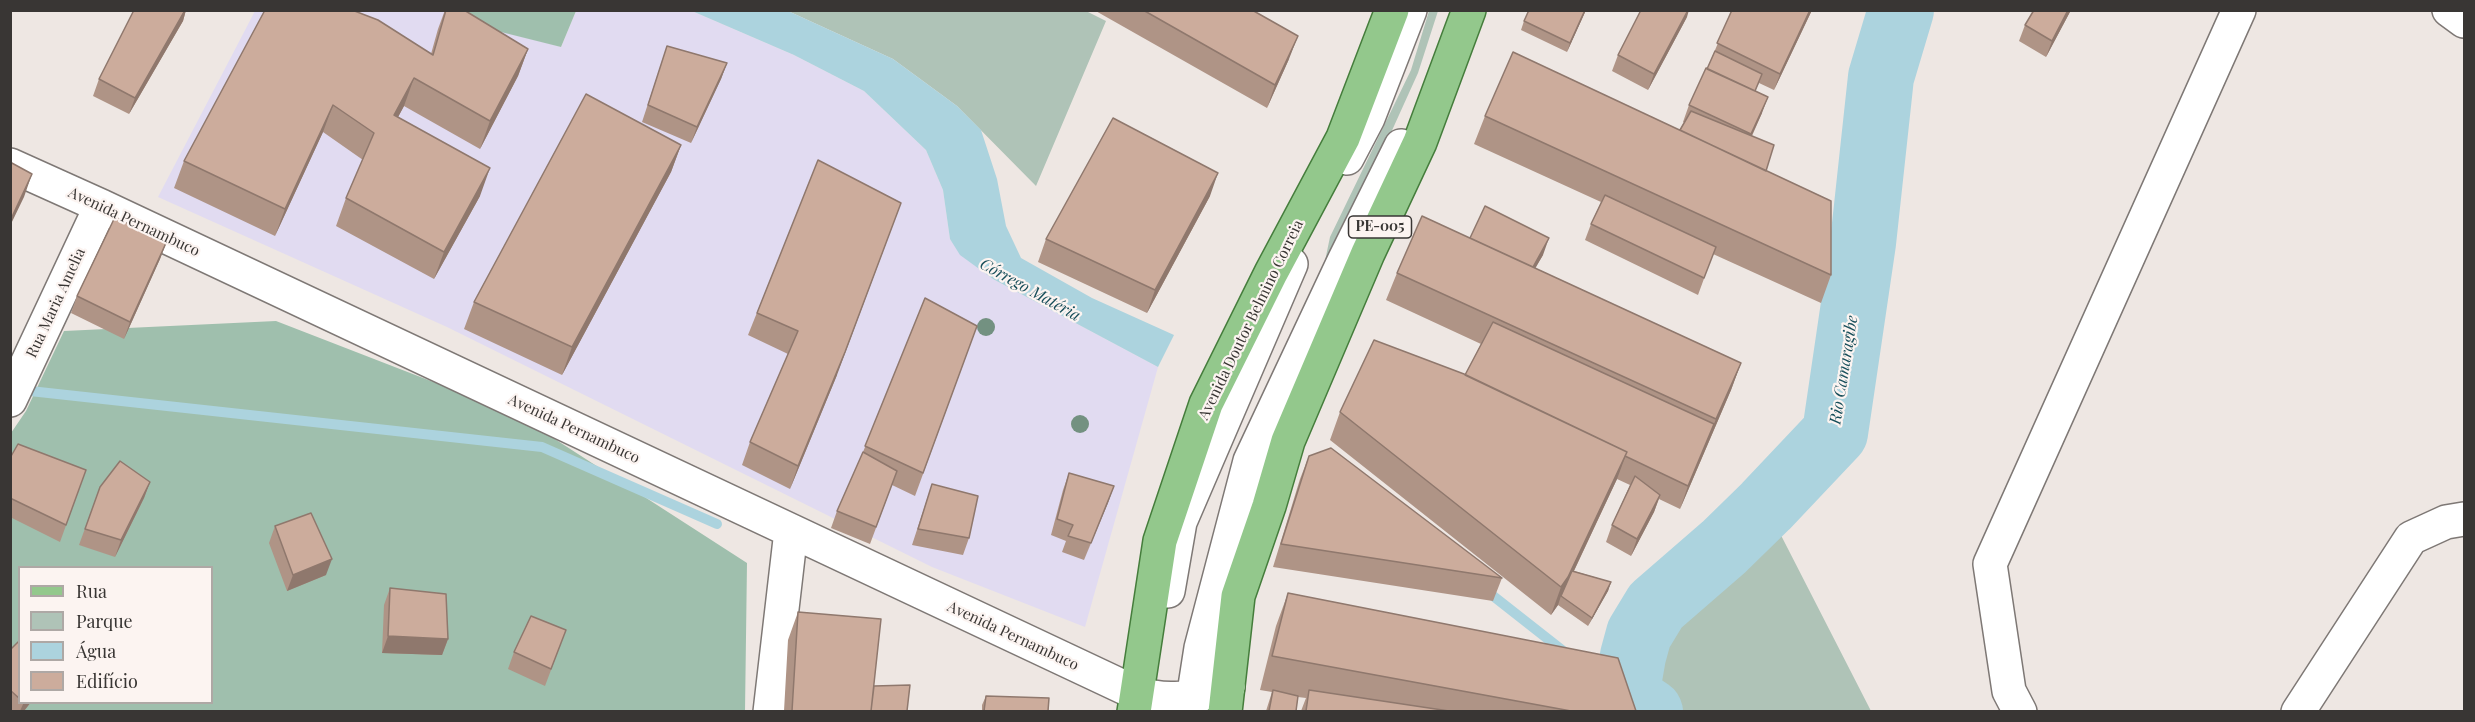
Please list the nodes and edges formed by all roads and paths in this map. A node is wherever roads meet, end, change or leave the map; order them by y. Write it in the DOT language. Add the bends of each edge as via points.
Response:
graph roads {
  1 [pos="1392,10"];
  2 [pos="1410,10"];
  3 [pos="1454,10"];
  4 [pos="1469,10"];
  5 [pos="2239,10"];
  6 [pos="2449,10"];
  7 [pos="2464,21"];
  8 [pos="10,165"];
  9 [pos="101,206"];
  10 [pos="10,400"];
  11 [pos="2464,519"];
  12 [pos="791,531"];
  13 [pos="1226,699"];
  14 [pos="1142,703"];
  15 [pos="1192,704"];
  16 [pos="770,711"];
  17 [pos="2020,711"];
  18 [pos="2298,711"];
  1 -- 14 [label="main road, Avenida Doutor Belmino Correia" via="1343,138 1206,404 1160,541"];
  2 -- 14 [label="street" via="1368,118 1292,263 1180,522"];
  3 -- 15 [label="street" via="1407,134 1250,461 1201,648"];
  4 -- 13 [label="main road, PE-005" via="1420,141 1288,441 1238,596"];
  5 -- 17 [label="street" via="1990,564 2009,691"];
  6 -- 7 [label="street"];
  8 -- 9 [label="street, Avenida Pernambuco"];
  9 -- 10 [label="street, Rua Maria Amelia"];
  9 -- 12 [label="street, Avenida Pernambuco"];
  11 -- 18 [label="street" via="2446,522 2411,538"];
  12 -- 14 [label="street, Avenida Pernambuco"];
  12 -- 16 [label="street"];
  13 -- 15 [label="street, Avenida Pernambuco"];
  14 -- 15 [label="street, Avenida Pernambuco" via="1178,700"];
}
